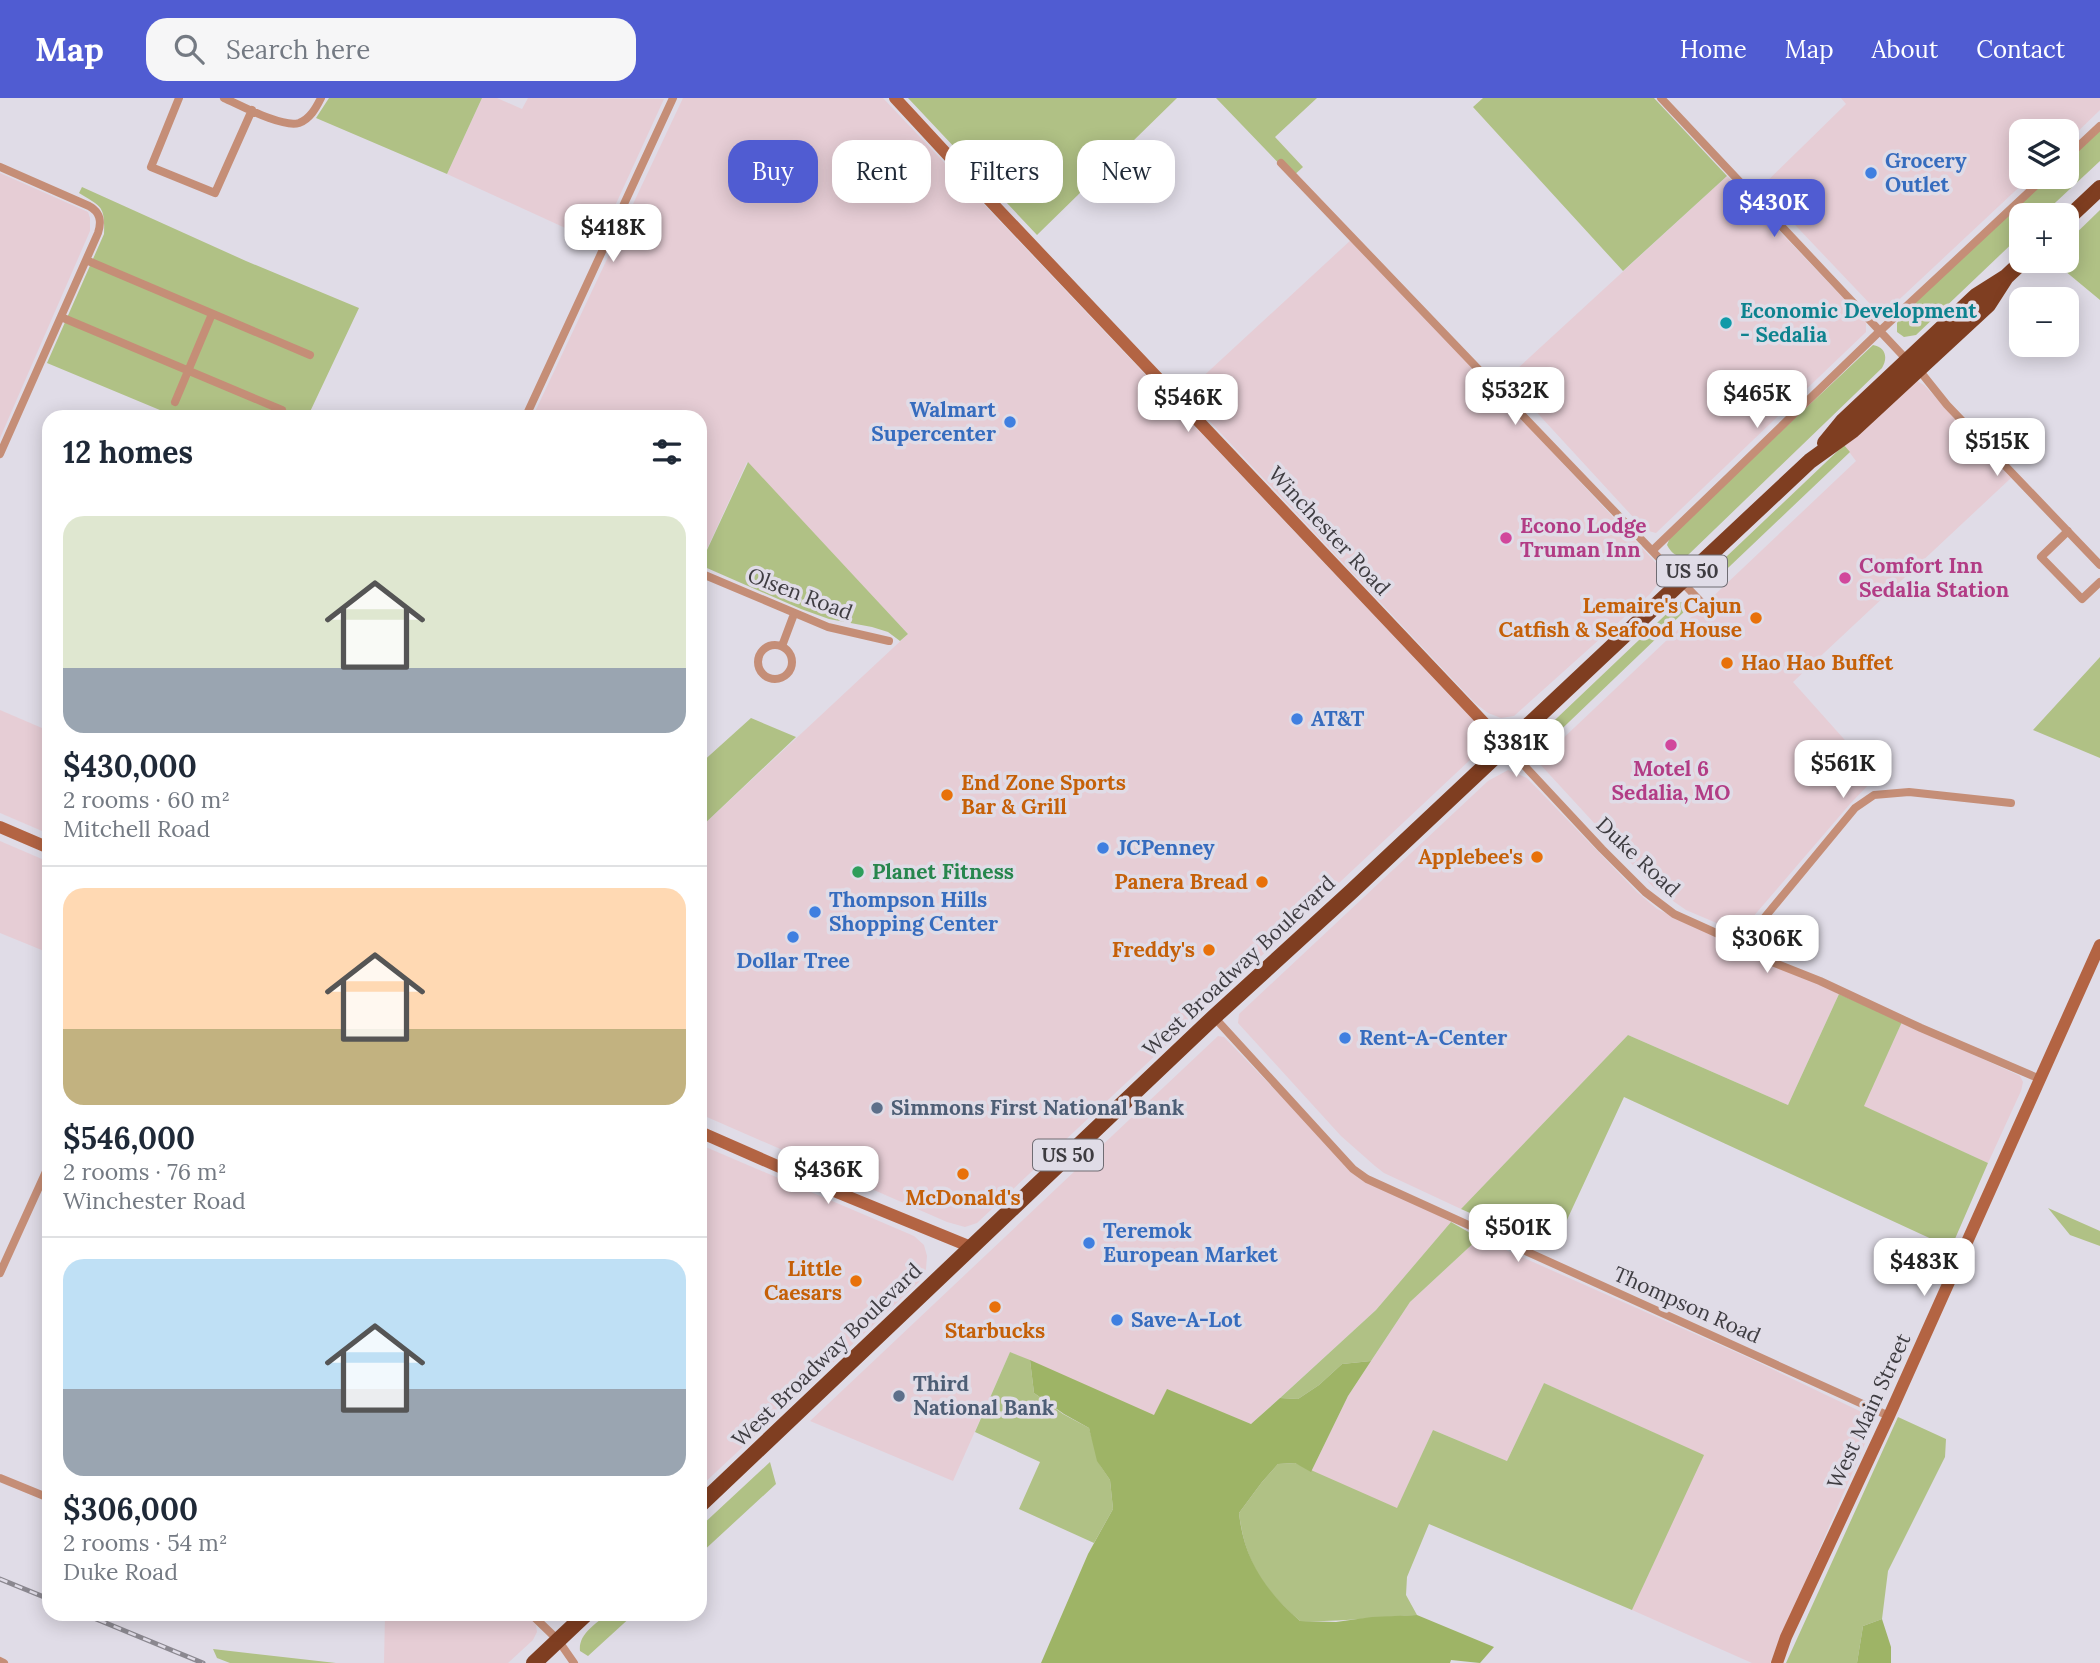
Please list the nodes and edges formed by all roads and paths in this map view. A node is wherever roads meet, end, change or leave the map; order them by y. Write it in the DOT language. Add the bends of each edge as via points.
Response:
graph roads {
  1 [pos="179,98"];
  2 [pos="224,98"];
  3 [pos="321,98"];
  4 [pos="673,98"];
  5 [pos="895,98"];
  6 [pos="1661,98"];
  7 [pos="251,110"];
  8 [pos="2100,126"];
  9 [pos="2079,146"];
  10 [pos="1281,163"];
  11 [pos="0,167"];
  12 [pos="2100,188"];
  13 [pos="2032,189"];
  14 [pos="2079,208"];
  15 [pos="86,260"];
  16 [pos="2010,273"];
  17 [pos="212,314"];
  18 [pos="61,317"];
  19 [pos="1881,330"];
  20 [pos="310,355"];
  21 [pos="1913,365"];
  22 [pos="188,370"];
  23 [pos="175,402"];
  24 [pos="282,410"];
  25 [pos="529,410"];
  26 [pos="0,454"];
  27 [pos="2068,531"];
  28 [pos="1653,550"];
  29 [pos="2100,565"];
  30 [pos="707,576"];
  31 [pos="1682,581"];
  32 [pos="2100,582"];
  33 [pos="1704,605"];
  34 [pos="794,614"];
  35 [pos="889,641"];
  36 [pos="782,646"];
  37 [pos="1506,746"];
  38 [pos="2011,803"];
  39 [pos="0,827"];
  40 [pos="42,845"];
  41 [pos="2100,945"];
  42 [pos="1741,946"];
  43 [pos="1214,1017"];
  44 [pos="2040,1079"];
  45 [pos="707,1135"];
  46 [pos="42,1180"];
  47 [pos="971,1247"];
  48 [pos="0,1273"];
  49 [pos="1889,1416"];
  50 [pos="0,1478"];
  51 [pos="42,1495"];
  52 [pos="707,1498"];
  53 [pos="538,1621"];
  54 [pos="578,1621"];
  55 [pos="558,1640"];
  56 [pos="534,1663"];
  57 [pos="574,1663"];
  58 [pos="1777,1663"];
  1 -- 7 [label="street" via="151,167 215,193"];
  2 -- 7 [label="street"];
  3 -- 7 [label="street" via="313,113 299,123"];
  4 -- 25 [label="street"];
  5 -- 37 [label="main road, Winchester Road"];
  6 -- 19 [label="street"];
  8 -- 9 [label="street"];
  10 -- 28 [label="street"];
  11 -- 15 [label="street" via="96,211 98,233"];
  12 -- 14 [label="highway"];
  13 -- 19 [label="street"];
  15 -- 17 [label="street"];
  15 -- 18 [label="street"];
  16 -- 21 [label="highway, West Broadway Boulevard / US 50" via="1976,296"];
  17 -- 20 [label="street"];
  17 -- 22 [label="street"];
  18 -- 22 [label="street"];
  18 -- 26 [label="street"];
  19 -- 21 [label="street"];
  19 -- 28 [label="street"];
  21 -- 27 [label="street"];
  21 -- 31 [label="highway, West Broadway Boulevard / US 50" via="1843,421 1810,461"];
  22 -- 23 [label="street"];
  22 -- 24 [label="street"];
  27 -- 29 [label="street"];
  27 -- 32 [label="street" via="2041,557 2081,599"];
  28 -- 31 [label="street"];
  30 -- 34 [label="street, Olsen Road"];
  31 -- 33 [label="street"];
  31 -- 37 [label="highway, West Broadway Boulevard / US 50"];
  34 -- 35 [label="street, Olsen Road" via="842,632"];
  34 -- 36 [label="street"];
  36 -- 36 [label="street" via="792,658 791,669 783,677 767,677 759,657 771,645"];
  37 -- 42 [label="street, Duke Road" via="1654,900"];
  37 -- 43 [label="highway, West Broadway Boulevard / US 50"];
  38 -- 42 [label="street" via="1909,792 1874,795 1855,808"];
  39 -- 40 [label="main road"];
  41 -- 44 [label="main road, West Main Street"];
  42 -- 44 [label="street, Duke Road"];
  43 -- 47 [label="highway, West Broadway Boulevard / US 50"];
  43 -- 49 [label="street, Thompson Road" via="1353,1170 1367,1179"];
  44 -- 49 [label="main road, West Main Street"];
  45 -- 47 [label="main road"];
  46 -- 48 [label="street"];
  47 -- 52 [label="highway, West Broadway Boulevard / US 50"];
  49 -- 58 [label="main road, West Main Street"];
  50 -- 51 [label="street"];
  53 -- 55 [label="street"];
  54 -- 55 [label="highway"];
  55 -- 56 [label="highway"];
  55 -- 57 [label="street"];
}
